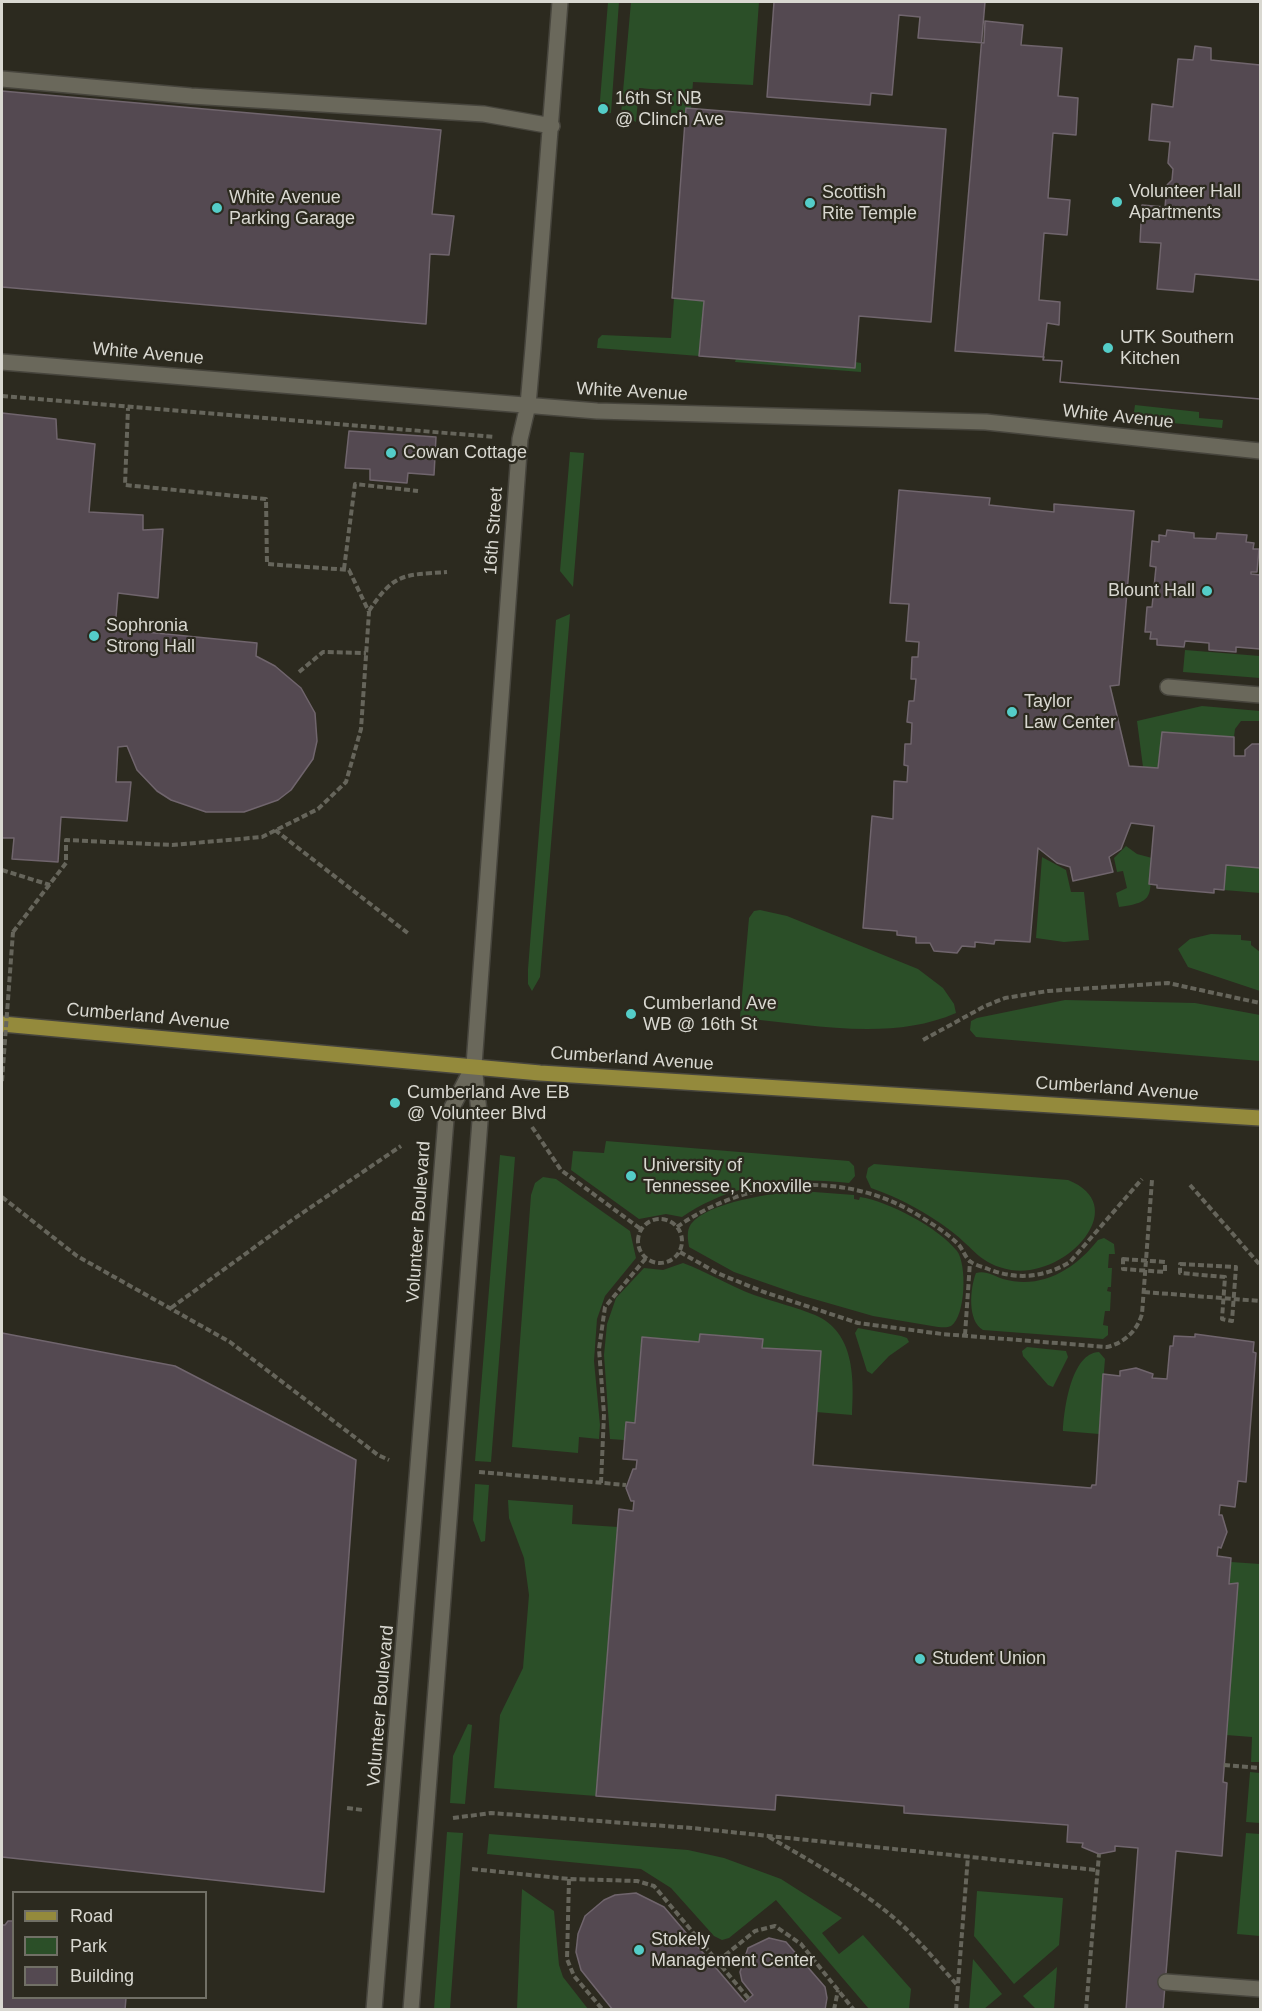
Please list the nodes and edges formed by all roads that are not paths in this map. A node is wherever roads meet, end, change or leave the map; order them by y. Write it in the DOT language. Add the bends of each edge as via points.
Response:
graph roads {
  1 [pos="560,2"];
  2 [pos="2,79"];
  3 [pos="552,126"];
  4 [pos="2,362"];
  5 [pos="528,405"];
  6 [pos="1260,451"];
  7 [pos="1168,687"];
  8 [pos="1260,695"];
  9 [pos="2,1024"];
  10 [pos="474,1065"];
  11 [pos="1260,1118"];
  12 [pos="1166,1982"];
  13 [pos="1260,1989"];
  14 [pos="375,2010"];
  15 [pos="411,2010"];
  1 -- 3 [label="street, 16th Street"];
  2 -- 3 [label="street" via="191,96 484,114"];
  3 -- 5 [label="street, 16th Street"];
  4 -- 5 [label="street, White Avenue"];
  5 -- 6 [label="street, White Avenue" via="597,411 986,422"];
  5 -- 10 [label="street, 16th Street" via="520,439"];
  7 -- 8 [label="street"];
  9 -- 10 [label="main road, Cumberland Avenue"];
  10 -- 11 [label="main road, Cumberland Avenue" via="540,1073"];
  10 -- 14 [label="street, Volunteer Boulevard" via="446,1119"];
  10 -- 15 [label="street" via="480,1120"];
  12 -- 13 [label="street"];
}
